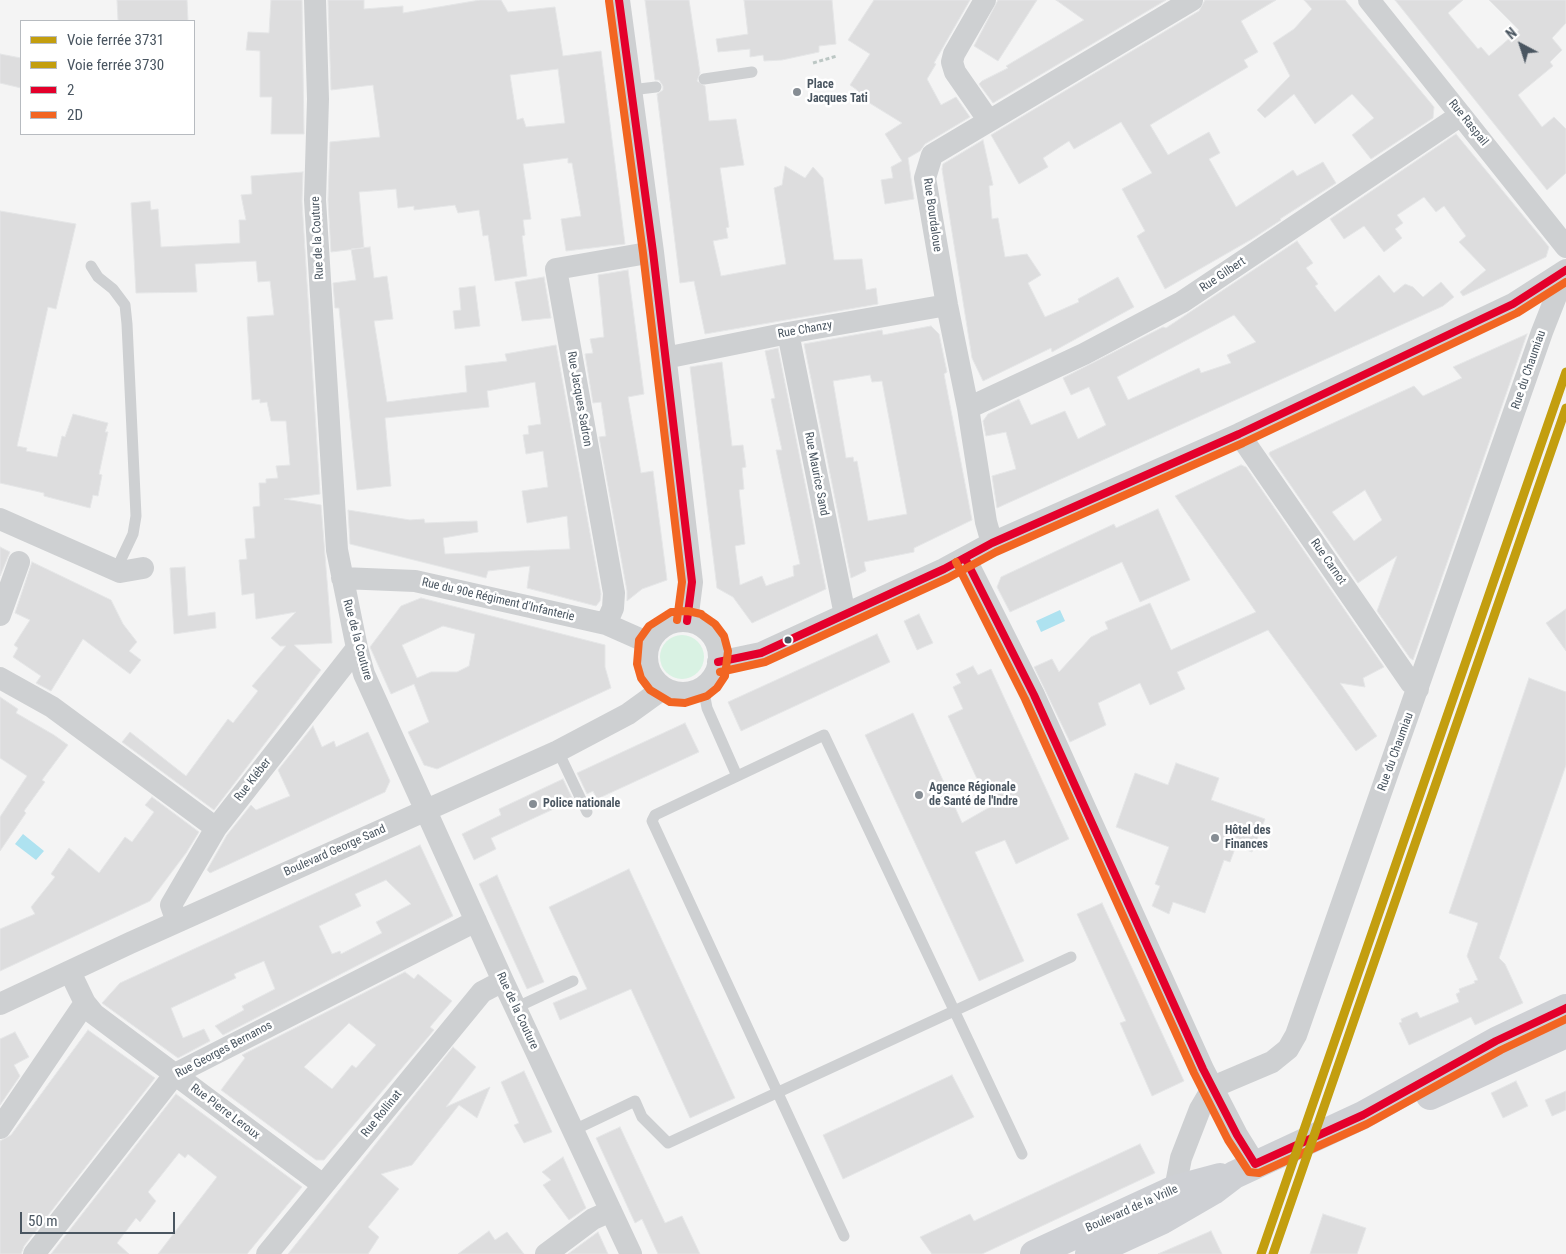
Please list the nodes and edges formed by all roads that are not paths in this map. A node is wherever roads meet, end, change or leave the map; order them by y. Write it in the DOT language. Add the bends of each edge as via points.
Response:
graph roads {
  1 [pos="315,0"];
  2 [pos="619,0"];
  3 [pos="985,0"];
  4 [pos="1192,0"];
  5 [pos="1369,0"];
  6 [pos="752,72"];
  7 [pos="704,80"];
  8 [pos="656,87"];
  9 [pos="631,90"];
  10 [pos="1461,115"];
  11 [pos="989,121"];
  12 [pos="1566,247"];
  13 [pos="653,252"];
  14 [pos="91,266"];
  15 [pos="1566,270"];
  16 [pos="947,306"];
  17 [pos="788,332"];
  18 [pos="664,358"];
  19 [pos="968,408"];
  20 [pos="1239,434"];
  21 [pos="0,519"];
  22 [pos="992,543"];
  23 [pos="965,558"];
  24 [pos="19,562"];
  25 [pos="143,568"];
  26 [pos="116,570"];
  27 [pos="342,578"];
  28 [pos="0,615"];
  29 [pos="845,615"];
  30 [pos="687,621"];
  31 [pos="606,624"];
  32 [pos="649,642"];
  33 [pos="357,648"];
  34 [pos="718,662"];
  35 [pos="0,678"];
  36 [pos="703,687"];
  37 [pos="664,688"];
  38 [pos="1418,689"];
  39 [pos="558,751"];
  40 [pos="737,776"];
  41 [pos="426,810"];
  42 [pos="587,812"];
  43 [pos="216,828"];
  44 [pos="476,921"];
  45 [pos="177,922"];
  46 [pos="1071,957"];
  47 [pos="70,972"];
  48 [pos="573,980"];
  49 [pos="503,981"];
  50 [pos="85,1003"];
  51 [pos="0,1004"];
  52 [pos="516,1008"];
  53 [pos="1566,1008"];
  54 [pos="954,1011"];
  55 [pos="1566,1034"];
  56 [pos="175,1074"];
  57 [pos="1213,1087"];
  58 [pos="777,1092"];
  59 [pos="1364,1116"];
  60 [pos="0,1128"];
  61 [pos="574,1130"];
  62 [pos="1022,1154"];
  63 [pos="1254,1165"];
  64 [pos="323,1185"];
  65 [pos="1176,1189"];
  66 [pos="612,1211"];
  67 [pos="844,1236"];
  68 [pos="34,1254"];
  69 [pos="267,1254"];
  70 [pos="546,1254"];
  71 [pos="631,1254"];
  72 [pos="1034,1254"];
  73 [pos="1089,1254"];
  1 -- 27 [label="street, Rue de la Couture" via="318,99 315,200"];
  2 -- 9 [label="street"];
  3 -- 11 [label="street" via="952,62 955,72"];
  4 -- 11 [label="street, Rue Bourdaloue"];
  5 -- 10 [label="street, Rue Raspail"];
  6 -- 7 [label="lane"];
  8 -- 9 [label="lane"];
  9 -- 13 [label="street"];
  10 -- 12 [label="street, Rue Raspail"];
  10 -- 19 [label="street, Rue Gilbert" via="1182,302 1084,354"];
  11 -- 16 [label="street, Rue Bourdaloue" via="932,155 925,178"];
  13 -- 18 [label="street"];
  13 -- 31 [label="street, Rue Jacques Sadron" via="556,269 614,594"];
  14 -- 26 [label="lane" via="125,305 127,324 136,516 133,534"];
  15 -- 20 [label="street" via="1513,304"];
  15 -- 38 [label="street, Rue du Chaumiau"];
  16 -- 17 [label="street, Rue Chanzy"];
  16 -- 19 [label="street, Rue Bourdaloue"];
  17 -- 18 [label="street, Rue Chanzy"];
  17 -- 29 [label="street, Rue Maurice Sand"];
  18 -- 30 [label="street" via="692,582"];
  19 -- 22 [label="street, Rue Bourdaloue"];
  20 -- 22 [label="street"];
  20 -- 38 [label="street, Rue Carnot"];
  21 -- 26 [label="street"];
  22 -- 23 [label="street"];
  23 -- 29 [label="street"];
  23 -- 57 [label="street" via="1034,695"];
  24 -- 28 [label="street"];
  25 -- 26 [label="street"];
  27 -- 31 [label="street, Rue du 90e Régiment d'Infanterie" via="415,581"];
  27 -- 33 [label="street, Rue de la Couture"];
  29 -- 34 [label="street" via="761,653"];
  30 -- 32 [label="street" via="665,626"];
  30 -- 34 [label="street" via="708,630 715,640"];
  31 -- 32 [label="street, Rue du 90e Régiment d'Infanterie"];
  32 -- 37 [label="street" via="647,663 656,682"];
  33 -- 41 [label="street, Rue de la Couture" via="364,674"];
  33 -- 43 [label="street, Rue Kléber"];
  34 -- 36 [label="street" via="716,672"];
  35 -- 43 [label="street" via="52,707"];
  36 -- 37 [label="street" via="684,693"];
  36 -- 40 [label="lane" via="707,708"];
  37 -- 39 [label="street, Boulevard George Sand" via="628,714"];
  38 -- 57 [label="street, Rue du Chaumiau" via="1296,1034 1288,1049 1272,1062"];
  39 -- 41 [label="street, Boulevard George Sand"];
  39 -- 42 [label="lane"];
  40 -- 54 [label="lane" via="824,735"];
  40 -- 58 [label="lane" via="655,815 652,821"];
  41 -- 44 [label="street, Rue de la Couture"];
  41 -- 45 [label="street, Boulevard George Sand"];
  43 -- 45 [label="street, Rue Kléber" via="173,900 171,905"];
  44 -- 49 [label="street, Rue de la Couture"];
  44 -- 56 [label="street, Rue Georges Bernanos"];
  45 -- 47 [label="street, Boulevard George Sand"];
  46 -- 54 [label="lane"];
  47 -- 50 [label="street, Rue Pierre Leroux"];
  47 -- 51 [label="street, Boulevard George Sand"];
  48 -- 52 [label="lane"];
  49 -- 52 [label="street, Rue de la Couture"];
  49 -- 64 [label="street, Rue Rollinat" via="482,992"];
  50 -- 56 [label="street, Rue Pierre Leroux" via="94,1014"];
  50 -- 60 [label="street"];
  52 -- 61 [label="street, Rue de la Couture"];
  53 -- 59 [label="main road" via="1496,1041"];
  54 -- 58 [label="lane"];
  54 -- 62 [label="lane"];
  55 -- 59 [label="main road" via="1424,1099"];
  56 -- 64 [label="street, Rue Pierre Leroux"];
  56 -- 68 [label="street, Rue Georges Bernanos"];
  57 -- 63 [label="street"];
  57 -- 65 [label="street" via="1200,1109 1181,1158"];
  58 -- 61 [label="lane" via="668,1144 642,1117 635,1101"];
  58 -- 67 [label="lane"];
  59 -- 63 [label="main road"];
  61 -- 66 [label="street, Rue de la Couture"];
  63 -- 65 [label="main road, Boulevard de la Vrille"];
  63 -- 73 [label="main road, Boulevard de la Vrille" via="1163,1220"];
  64 -- 69 [label="street, Rue Rollinat"];
  65 -- 72 [label="main road, Boulevard de la Vrille"];
  66 -- 70 [label="street" via="593,1219"];
  66 -- 71 [label="street, Rue de la Couture"];
}
